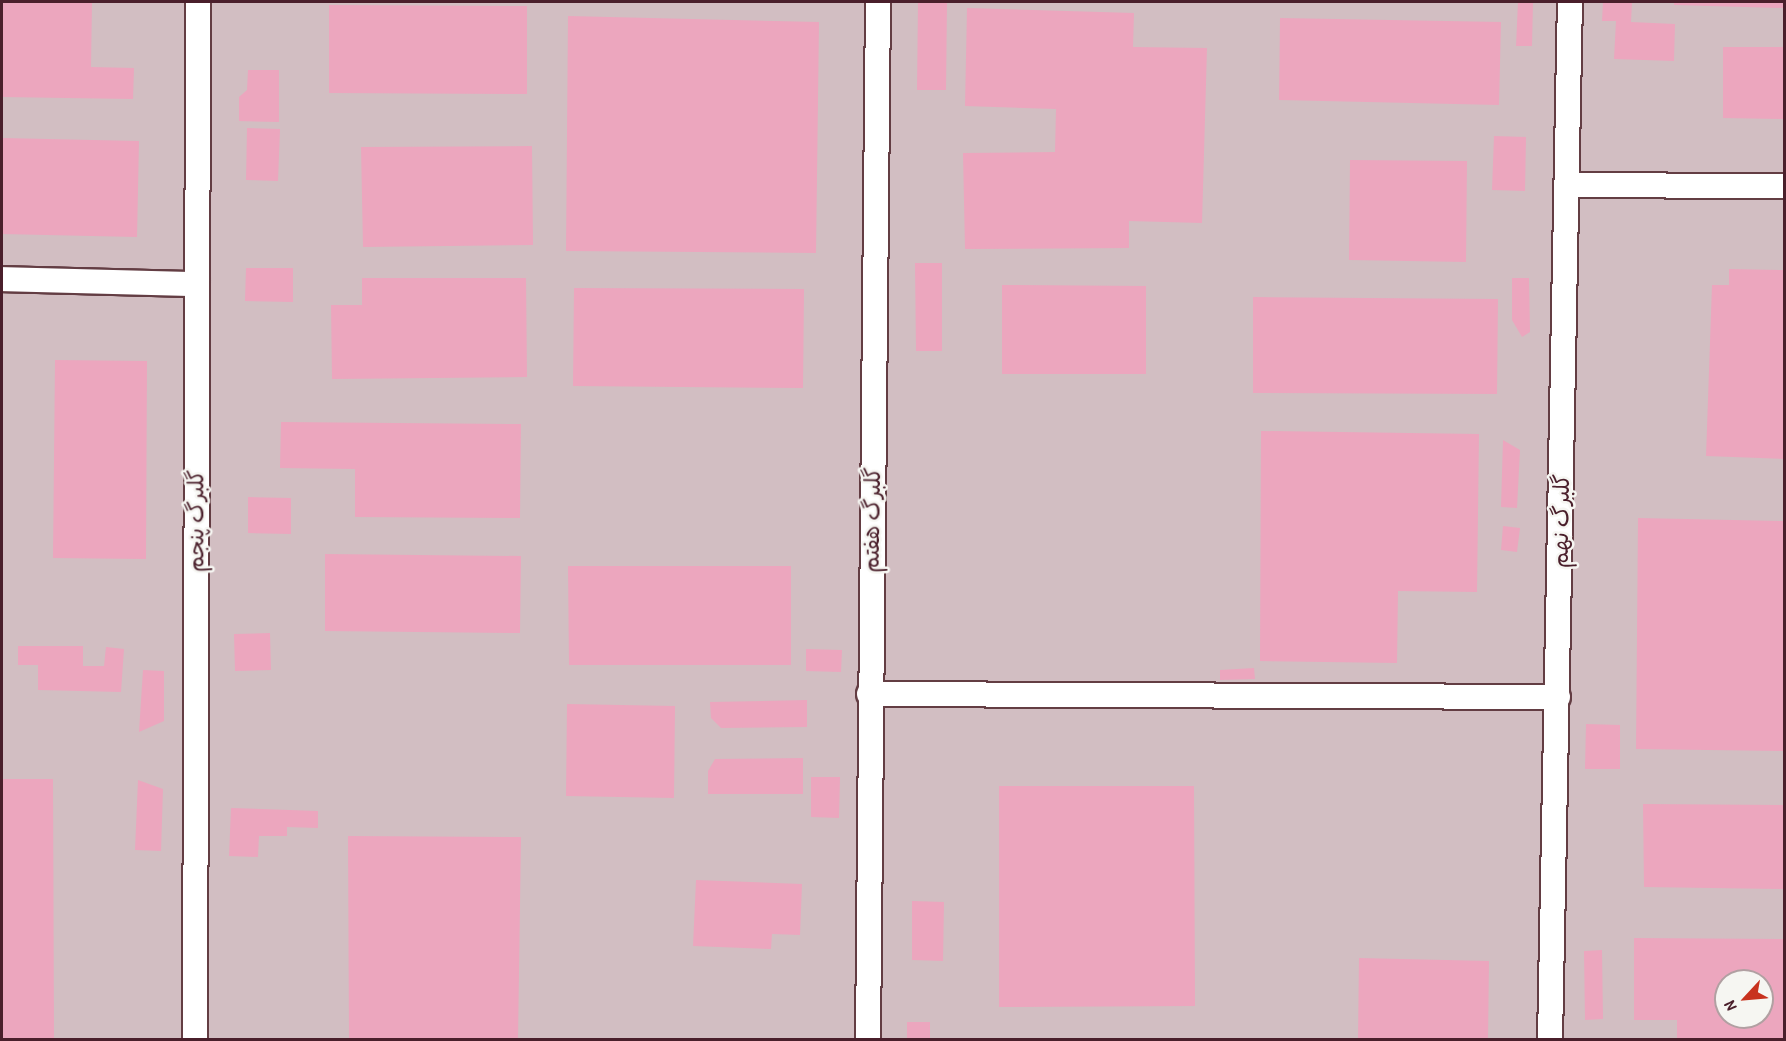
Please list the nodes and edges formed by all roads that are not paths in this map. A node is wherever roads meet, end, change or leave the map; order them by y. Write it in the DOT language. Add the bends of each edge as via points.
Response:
graph roads {
  1 [pos="198,2"];
  2 [pos="878,2"];
  3 [pos="1570,2"];
  4 [pos="1568,185"];
  5 [pos="1785,186"];
  6 [pos="2,279"];
  7 [pos="197,284"];
  8 [pos="869,694"];
  9 [pos="1558,697"];
  10 [pos="195,1040"];
  11 [pos="868,1040"];
  12 [pos="1550,1040"];
  1 -- 7 [label="street, گلبرگ پنجم"];
  2 -- 8 [label="street, گلبرگ هفتم"];
  3 -- 4 [label="street, گلبرگ نهم"];
  4 -- 5 [label="street"];
  4 -- 9 [label="street, گلبرگ نهم"];
  6 -- 7 [label="street"];
  7 -- 10 [label="street, گلبرگ پنجم"];
  8 -- 9 [label="street"];
  8 -- 11 [label="street, گلبرگ هفتم"];
  9 -- 12 [label="street, گلبرگ نهم"];
}
